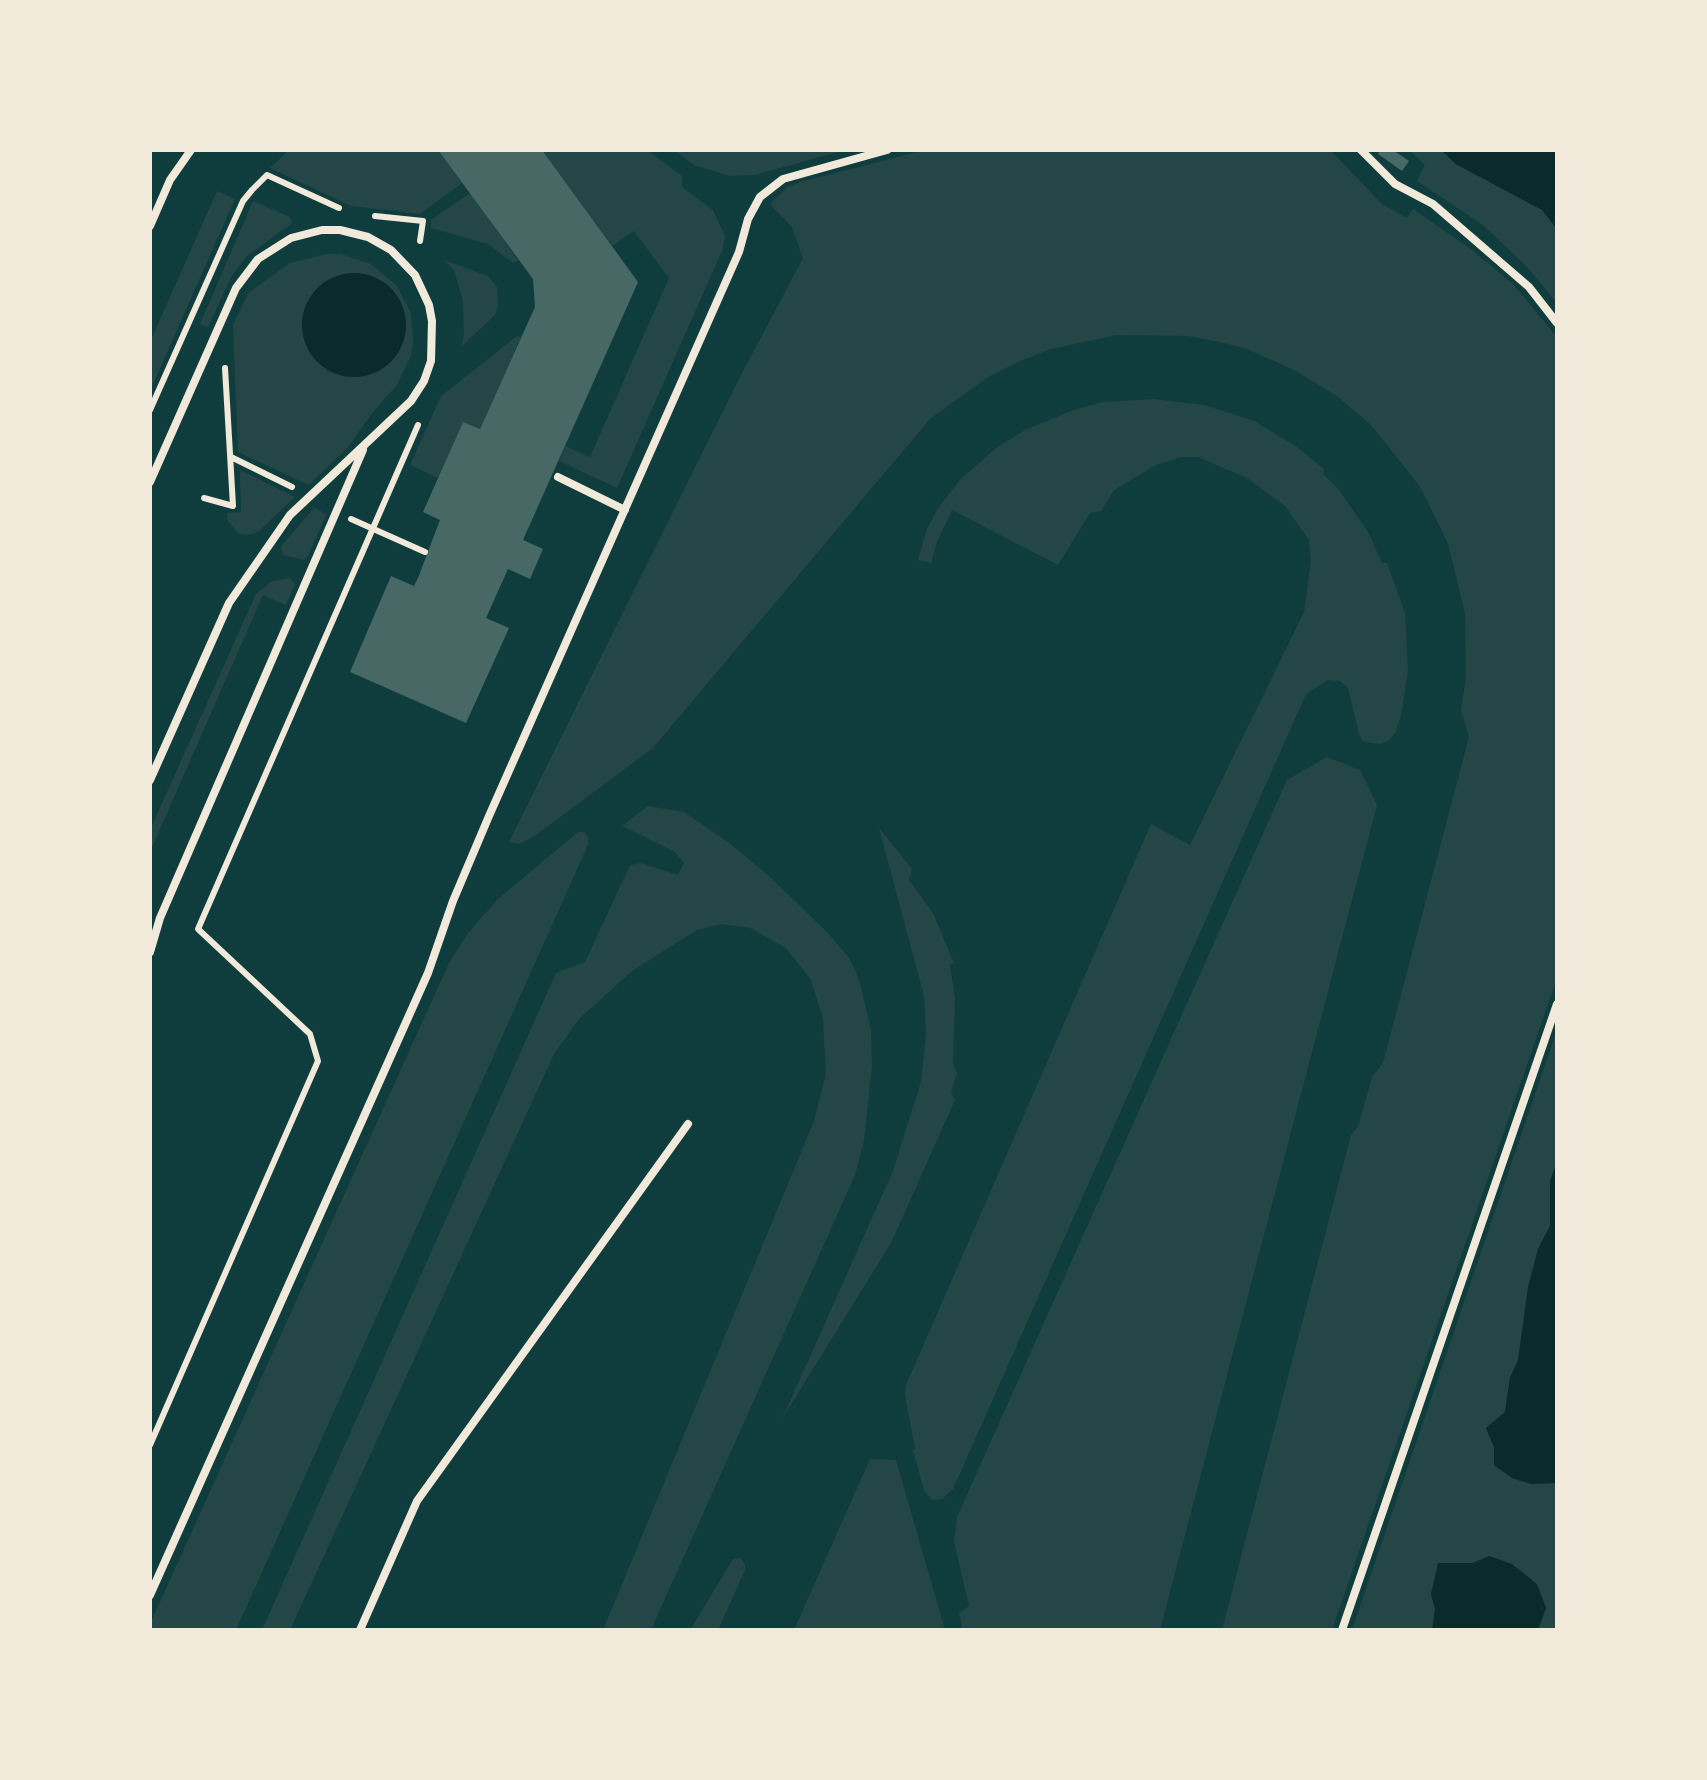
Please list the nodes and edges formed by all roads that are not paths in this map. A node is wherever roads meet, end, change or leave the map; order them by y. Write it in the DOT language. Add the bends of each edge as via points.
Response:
graph roads {
  1 [pos="191,150"];
  2 [pos="887,150"];
  3 [pos="1361,150"];
  4 [pos="150,226"];
  5 [pos="1557,323"];
  6 [pos="364,448"];
  7 [pos="558,477"];
  8 [pos="150,482"];
  9 [pos="625,510"];
  10 [pos="150,780"];
  11 [pos="150,952"];
  12 [pos="1557,1004"];
  13 [pos="688,1124"];
  14 [pos="150,1595"];
  15 [pos="360,1630"];
  16 [pos="1342,1630"];
  1 -- 4 [label="lane"];
  2 -- 9 [label="lane" via="783,179 760,197"];
  3 -- 5 [label="lane" via="1528,286"];
  6 -- 8 [label="lane" via="424,381 434,340 430,305 392,250 322,230 274,247 246,272"];
  6 -- 10 [label="lane" via="290,515 229,603"];
  6 -- 11 [label="lane"];
  7 -- 9 [label="lane"];
  9 -- 14 [label="lane" via="453,901 428,973"];
  12 -- 16 [label="lane"];
  13 -- 15 [label="lane" via="417,1501"];
}
